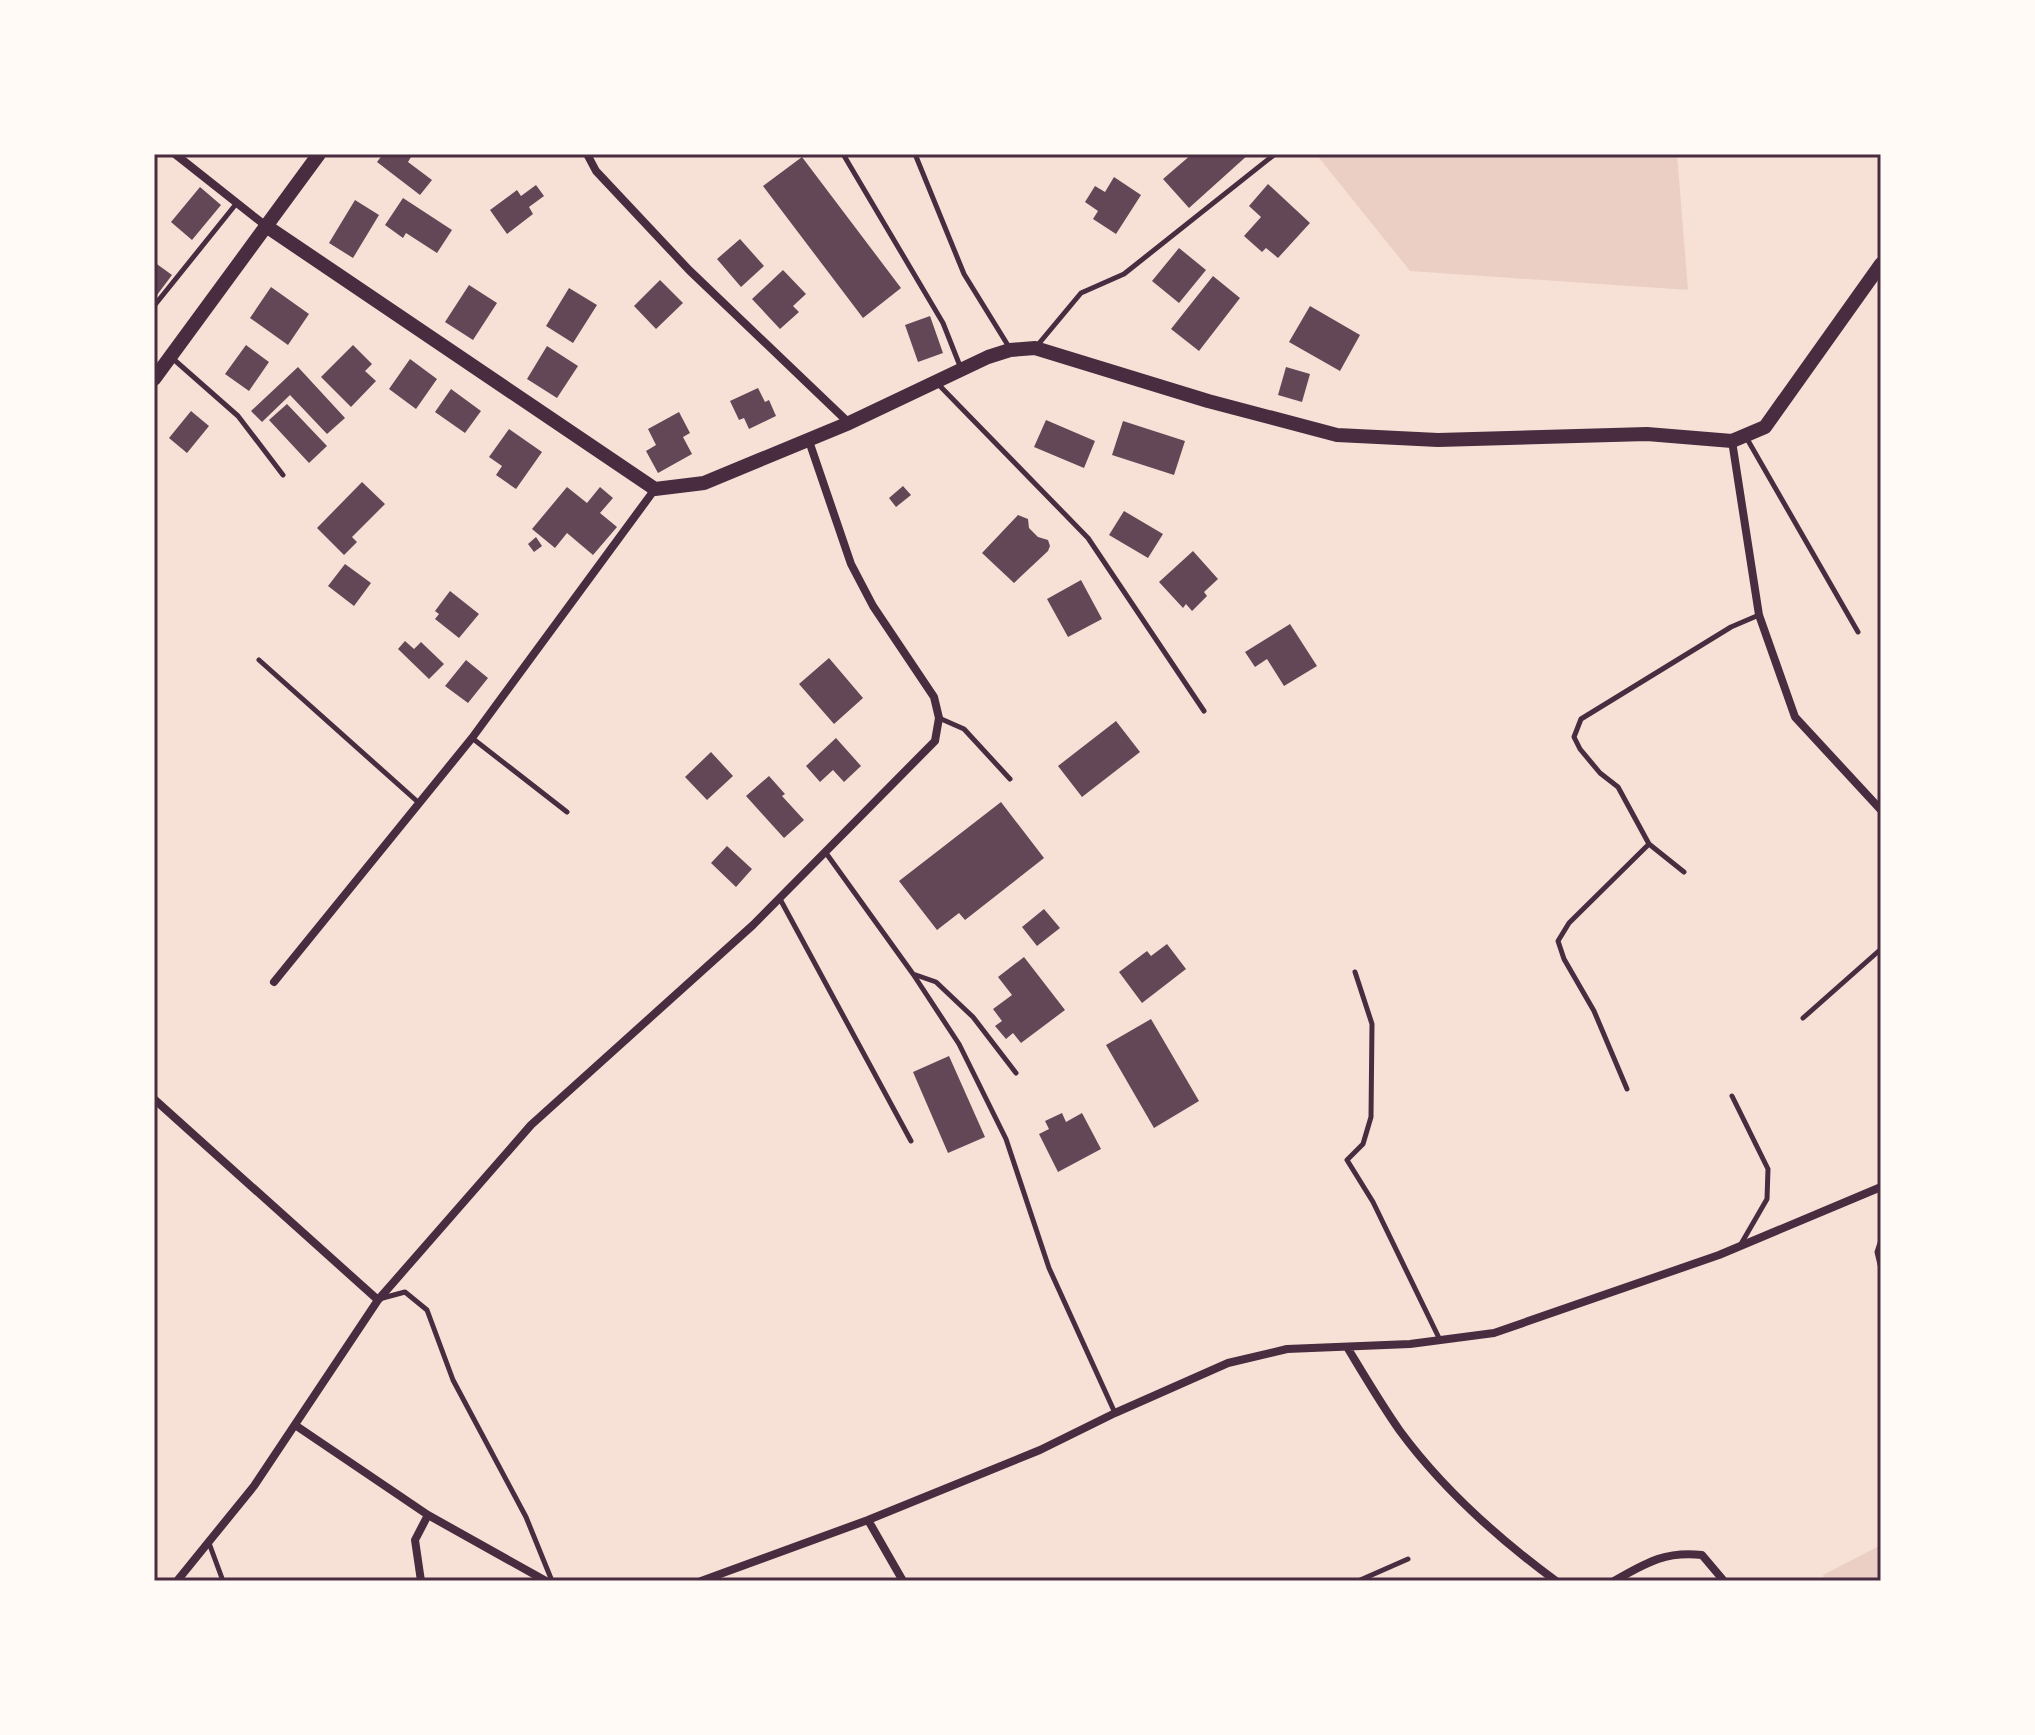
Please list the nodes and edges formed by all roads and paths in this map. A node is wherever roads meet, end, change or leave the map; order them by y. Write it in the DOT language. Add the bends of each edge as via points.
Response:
graph roads {
  1 [pos="175,154"];
  2 [pos="319,154"];
  3 [pos="587,154"];
  4 [pos="843,154"];
  5 [pos="915,154"];
  6 [pos="1273,155"];
  7 [pos="237,203"];
  8 [pos="266,226"];
  9 [pos="1881,264"];
  10 [pos="154,306"];
  11 [pos="1035,348"];
  12 [pos="1010,350"];
  13 [pos="170,357"];
  14 [pos="961,370"];
  15 [pos="154,379"];
  16 [pos="936,382"];
  17 [pos="849,423"];
  18 [pos="1739,438"];
  19 [pos="809,441"];
  20 [pos="283,475"];
  21 [pos="655,489"];
  22 [pos="1759,615"];
  23 [pos="1858,632"];
  24 [pos="259,660"];
  25 [pos="1204,711"];
  26 [pos="939,718"];
  27 [pos="472,738"];
  28 [pos="1010,779"];
  29 [pos="419,803"];
  30 [pos="1881,810"];
  31 [pos="567,812"];
  32 [pos="1649,844"];
  33 [pos="826,853"];
  34 [pos="1684,872"];
  35 [pos="780,899"];
  36 [pos="1881,949"];
  37 [pos="1355,972"];
  38 [pos="913,974"];
  39 [pos="274,982"];
  40 [pos="1803,1018"];
  41 [pos="1016,1073"];
  42 [pos="1627,1089"];
  43 [pos="1732,1096"];
  44 [pos="154,1099"];
  45 [pos="911,1141"];
  46 [pos="1881,1187"];
  47 [pos="1881,1240"];
  48 [pos="1740,1246"];
  49 [pos="1881,1269"];
  50 [pos="378,1300"];
  51 [pos="1440,1340"];
  52 [pos="1347,1347"];
  53 [pos="1115,1413"];
  54 [pos="295,1425"];
  55 [pos="428,1515"];
  56 [pos="868,1520"];
  57 [pos="209,1542"];
  58 [pos="1408,1559"];
  59 [pos="177,1581"];
  60 [pos="223,1581"];
  61 [pos="421,1581"];
  62 [pos="549,1581"];
  63 [pos="701,1581"];
  64 [pos="903,1581"];
  65 [pos="1358,1581"];
  66 [pos="1556,1581"];
  67 [pos="1614,1581"];
  68 [pos="1724,1581"];
  1 -- 7 [label="street"];
  2 -- 8 [label="street"];
  3 -- 17 [label="street" via="596,171 689,270"];
  4 -- 14 [label="lane" via="943,323"];
  5 -- 12 [label="lane" via="964,274"];
  6 -- 11 [label="lane" via="1124,274 1081,293"];
  7 -- 8 [label="street"];
  7 -- 10 [label="lane"];
  8 -- 13 [label="street"];
  8 -- 21 [label="street"];
  9 -- 18 [label="street" via="1765,427"];
  11 -- 12 [label="street"];
  11 -- 18 [label="street" via="1337,435 1438,440 1647,434"];
  12 -- 14 [label="street"];
  13 -- 15 [label="street"];
  13 -- 20 [label="lane" via="238,416"];
  14 -- 16 [label="street"];
  16 -- 17 [label="street"];
  16 -- 25 [label="lane" via="1088,538"];
  17 -- 19 [label="street"];
  18 -- 22 [label="street"];
  18 -- 23 [label="lane"];
  19 -- 21 [label="street" via="704,483"];
  19 -- 26 [label="street" via="851,564 934,697"];
  21 -- 27 [label="street"];
  22 -- 30 [label="street" via="1795,717"];
  22 -- 32 [label="lane" via="1581,719 1574,737 1580,749 1618,787"];
  24 -- 29 [label="lane"];
  26 -- 28 [label="lane" via="964,729"];
  26 -- 33 [label="street" via="935,741"];
  27 -- 29 [label="street"];
  27 -- 31 [label="lane"];
  29 -- 39 [label="street"];
  32 -- 34 [label="lane"];
  32 -- 42 [label="lane" via="1569,923 1558,941"];
  33 -- 35 [label="street"];
  33 -- 38 [label="lane"];
  35 -- 45 [label="lane"];
  35 -- 50 [label="street" via="531,1125"];
  36 -- 40 [label="lane"];
  37 -- 51 [label="lane" via="1372,1024 1371,1117 1363,1144 1347,1160"];
  38 -- 41 [label="lane" via="936,982 964,1008"];
  38 -- 53 [label="lane" via="959,1044 1006,1139 1049,1268"];
  43 -- 48 [label="lane" via="1768,1169 1767,1199"];
  44 -- 50 [label="street"];
  46 -- 48 [label="street"];
  47 -- 49 [label="lane"];
  48 -- 51 [label="street" via="1494,1333"];
  50 -- 54 [label="street"];
  50 -- 62 [label="lane" via="405,1292 427,1310 453,1380 526,1517"];
  51 -- 52 [label="street"];
  52 -- 53 [label="street" via="1287,1349 1228,1363"];
  52 -- 66 [label="street" via="1400,1431 1453,1493"];
  53 -- 56 [label="street" via="1040,1450"];
  54 -- 55 [label="street"];
  54 -- 57 [label="street"];
  55 -- 61 [label="street" via="415,1540"];
  55 -- 62 [label="street"];
  56 -- 63 [label="street"];
  56 -- 64 [label="street"];
  57 -- 59 [label="street"];
  57 -- 60 [label="lane"];
  58 -- 65 [label="lane"];
  67 -- 68 [label="street" via="1651,1560 1684,1553 1702,1555"];
}
